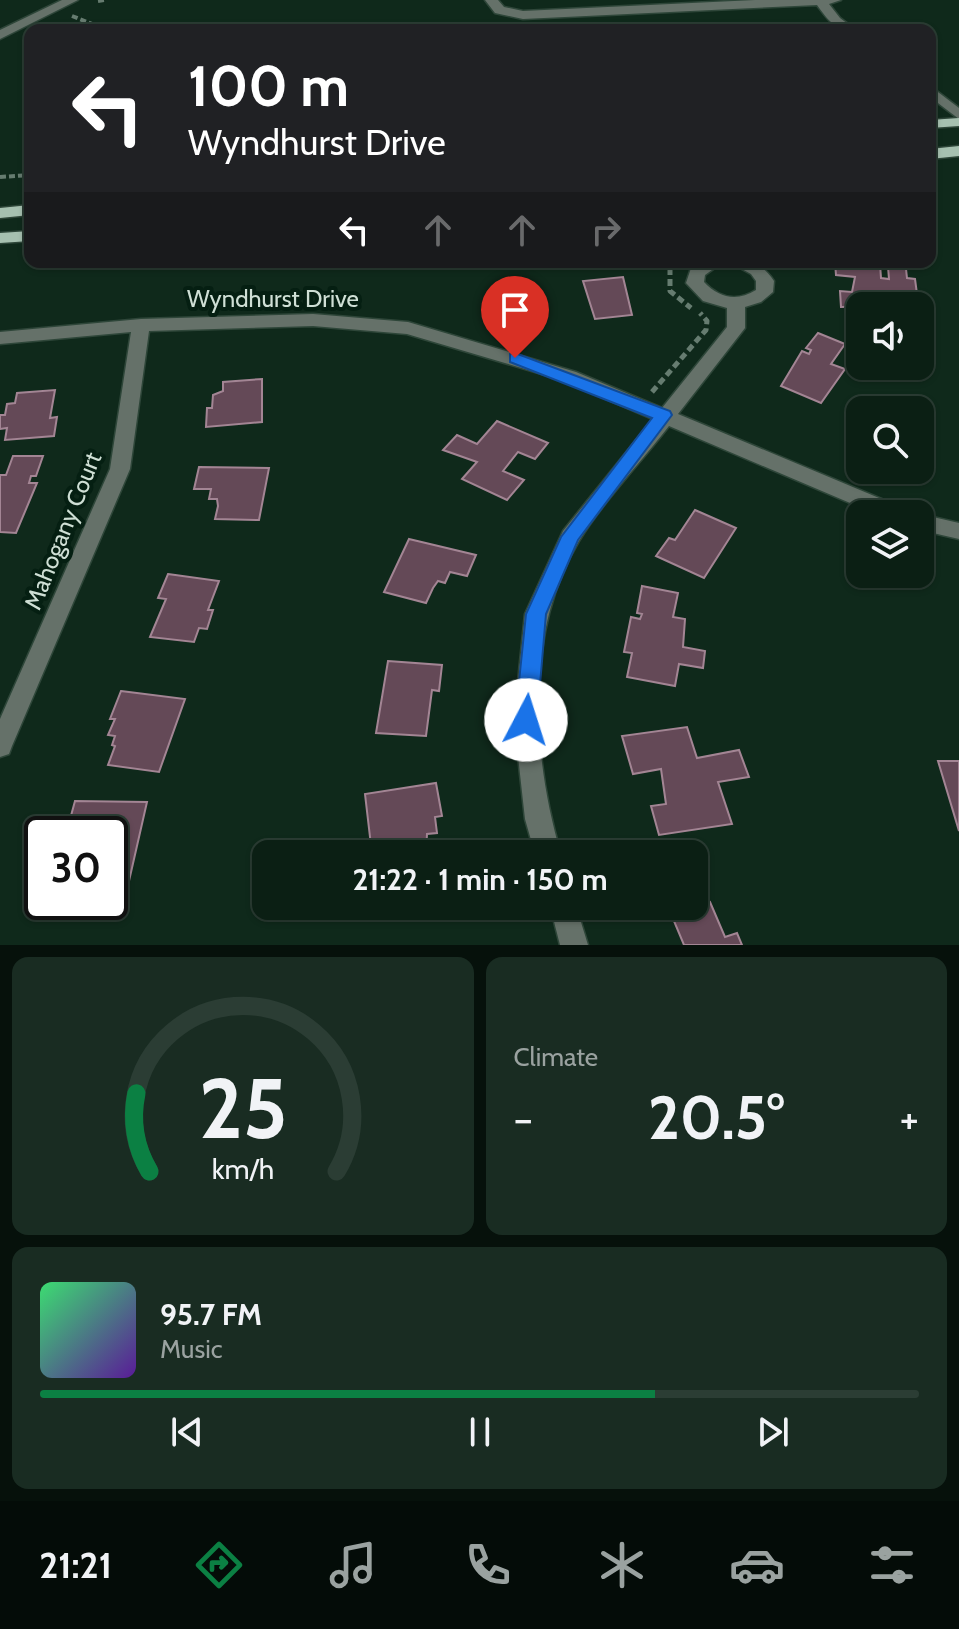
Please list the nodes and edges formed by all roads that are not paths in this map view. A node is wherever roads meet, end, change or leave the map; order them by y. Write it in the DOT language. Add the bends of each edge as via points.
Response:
graph roads {
  1 [pos="72,0"];
  2 [pos="491,0"];
  3 [pos="820,0"];
  4 [pos="835,0"];
  5 [pos="722,3"];
  6 [pos="630,6"];
  7 [pos="840,24"];
  8 [pos="0,35"];
  9 [pos="936,104"];
  10 [pos="955,120"];
  11 [pos="959,151"];
  12 [pos="936,153"];
  13 [pos="24,211"];
  14 [pos="0,213"];
  15 [pos="24,236"];
  16 [pos="0,238"];
  17 [pos="704,268"];
  18 [pos="752,268"];
  19 [pos="736,304"];
  20 [pos="141,325"];
  21 [pos="0,338"];
  22 [pos="664,415"];
  23 [pos="863,500"];
  24 [pos="934,525"];
  25 [pos="959,531"];
  26 [pos="0,746"];
  27 [pos="544,840"];
  28 [pos="567,920"];
  29 [pos="574,945"];
  1 -- 8 [label="street"];
  2 -- 6 [label="street" via="513,15"];
  3 -- 4 [label="street"];
  3 -- 5 [label="street"];
  3 -- 7 [label="street"];
  5 -- 6 [label="street"];
  9 -- 10 [label="street"];
  11 -- 12 [label="main road"];
  13 -- 14 [label="main road"];
  15 -- 16 [label="main road"];
  17 -- 19 [label="street" via="697,272 695,283 702,294"];
  18 -- 19 [label="street" via="765,281 764,292"];
  19 -- 22 [label="street" via="736,328"];
  20 -- 21 [label="street, Wyndhurst Drive"];
  20 -- 22 [label="street, Wyndhurst Drive" via="313,320 408,328 489,349"];
  20 -- 26 [label="street, Mahogany Court" via="120,469"];
  22 -- 23 [label="street, Wyndhurst Drive"];
  22 -- 27 [label="street" via="570,537 536,614 526,720"];
  24 -- 25 [label="street"];
  28 -- 29 [label="street"];
}
